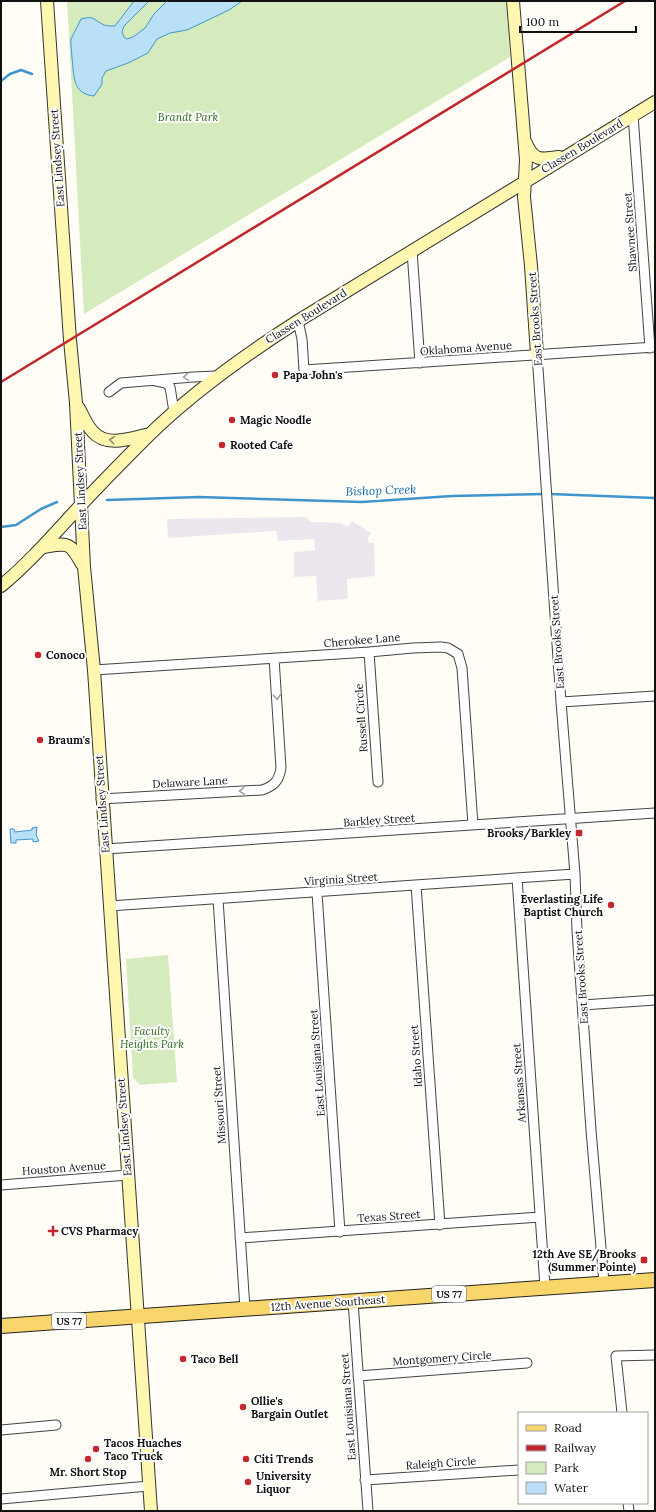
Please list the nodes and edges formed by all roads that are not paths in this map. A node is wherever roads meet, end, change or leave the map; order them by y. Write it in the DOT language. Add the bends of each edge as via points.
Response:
graph roads {
  1 [pos="47,1"];
  2 [pos="513,1"];
  3 [pos="655,102"];
  4 [pos="634,115"];
  5 [pos="525,140"];
  6 [pos="568,155"];
  7 [pos="524,182"];
  8 [pos="499,197"];
  9 [pos="525,212"];
  10 [pos="412,251"];
  11 [pos="298,321"];
  12 [pos="652,348"];
  13 [pos="537,354"];
  14 [pos="420,363"];
  15 [pos="217,376"];
  16 [pos="155,381"];
  17 [pos="109,392"];
  18 [pos="76,403"];
  19 [pos="174,412"];
  20 [pos="150,434"];
  21 [pos="80,506"];
  22 [pos="43,547"];
  23 [pos="84,567"];
  24 [pos="1,586"];
  25 [pos="369,652"];
  26 [pos="274,658"];
  27 [pos="94,670"];
  28 [pos="655,696"];
  29 [pos="561,702"];
  30 [pos="378,782"];
  31 [pos="101,799"];
  32 [pos="655,813"];
  33 [pos="571,819"];
  34 [pos="473,825"];
  35 [pos="105,849"];
  36 [pos="575,874"];
  37 [pos="517,878"];
  38 [pos="416,885"];
  39 [pos="317,892"];
  40 [pos="218,899"];
  41 [pos="109,906"];
  42 [pos="655,1000"];
  43 [pos="583,1005"];
  44 [pos="128,1175"];
  45 [pos="1,1185"];
  46 [pos="540,1218"];
  47 [pos="440,1225"];
  48 [pos="340,1232"];
  49 [pos="240,1238"];
  50 [pos="655,1280"];
  51 [pos="604,1283"];
  52 [pos="544,1287"];
  53 [pos="353,1301"];
  54 [pos="244,1309"];
  55 [pos="137,1316"];
  56 [pos="1,1326"];
  57 [pos="655,1355"];
  58 [pos="527,1363"];
  59 [pos="358,1376"];
  60 [pos="622,1412"];
  61 [pos="56,1424"];
  62 [pos="1,1430"];
  63 [pos="518,1470"];
  64 [pos="365,1480"];
  65 [pos="149,1486"];
  66 [pos="1,1499"];
  67 [pos="151,1511"];
  68 [pos="368,1511"];
  1 -- 18 [label="main road, East Lindsey Street"];
  2 -- 5 [label="main road, East Brooks Street"];
  3 -- 4 [label="main road, Classen Boulevard"];
  4 -- 6 [label="main road, Classen Boulevard"];
  4 -- 12 [label="street, Shawnee Street"];
  5 -- 6 [label="main road" via="529,150 540,159"];
  5 -- 7 [label="main road, East Brooks Street"];
  6 -- 7 [label="main road, Classen Boulevard"];
  7 -- 8 [label="main road, Classen Boulevard"];
  7 -- 9 [label="main road, East Brooks Street"];
  8 -- 9 [label="main road" via="517,198"];
  8 -- 10 [label="main road, Classen Boulevard"];
  9 -- 13 [label="main road, East Brooks Street"];
  10 -- 11 [label="main road, Classen Boulevard"];
  10 -- 14 [label="street"];
  11 -- 14 [label="street, Oklahoma Avenue" via="304,370"];
  11 -- 15 [label="main road, Classen Boulevard"];
  12 -- 13 [label="street, Oklahoma Avenue"];
  13 -- 14 [label="street, Oklahoma Avenue"];
  13 -- 29 [label="street, East Brooks Street"];
  15 -- 16 [label="street, one-way"];
  15 -- 19 [label="main road, Classen Boulevard"];
  16 -- 17 [label="street" via="121,383"];
  16 -- 19 [label="street" via="166,383 170,387"];
  20 -- 18 [label="main road, one-way" via="116,441 105,439 93,432"];
  18 -- 21 [label="main road, East Lindsey Street"];
  19 -- 20 [label="main road, Classen Boulevard"];
  20 -- 21 [label="main road, Classen Boulevard"];
  21 -- 22 [label="main road, Classen Boulevard"];
  21 -- 23 [label="main road, East Lindsey Street"];
  22 -- 23 [label="main road" via="68,545"];
  22 -- 24 [label="main road, Classen Boulevard"];
  23 -- 27 [label="main road, East Lindsey Street"];
  25 -- 26 [label="street, Cherokee Lane"];
  25 -- 30 [label="street, Russell Circle"];
  25 -- 34 [label="street, Cherokee Lane" via="441,647 458,654 462,668"];
  26 -- 27 [label="street, Cherokee Lane"];
  26 -- 31 [label="street, Delaware Lane, one-way" via="281,756 281,768 274,785 262,790"];
  27 -- 31 [label="main road, East Lindsey Street"];
  28 -- 29 [label="street"];
  29 -- 33 [label="street, East Brooks Street"];
  31 -- 35 [label="main road, East Lindsey Street"];
  32 -- 33 [label="street, Barkley Street"];
  33 -- 34 [label="street, Barkley Street"];
  33 -- 36 [label="street, East Brooks Street"];
  34 -- 35 [label="street, Barkley Street"];
  35 -- 41 [label="main road, East Lindsey Street"];
  36 -- 37 [label="street, Virginia Street"];
  36 -- 43 [label="street, East Brooks Street"];
  37 -- 38 [label="street, Virginia Street"];
  37 -- 46 [label="street, Arkansas Street"];
  38 -- 39 [label="street, Virginia Street"];
  38 -- 47 [label="street, Idaho Street"];
  39 -- 40 [label="street, Virginia Street"];
  39 -- 48 [label="street, East Louisiana Street"];
  40 -- 41 [label="street, Virginia Street"];
  40 -- 49 [label="street, Missouri Street"];
  41 -- 44 [label="main road, East Lindsey Street"];
  42 -- 43 [label="street"];
  43 -- 51 [label="street, East Brooks Street"];
  44 -- 45 [label="street, Houston Avenue"];
  44 -- 55 [label="main road, East Lindsey Street"];
  46 -- 47 [label="street, Texas Street"];
  46 -- 52 [label="street, Arkansas Street"];
  47 -- 48 [label="street, Texas Street"];
  48 -- 49 [label="street, Texas Street"];
  49 -- 54 [label="street, Missouri Street"];
  50 -- 51 [label="main road, 12th Avenue Southeast / US 77"];
  51 -- 52 [label="main road, 12th Avenue Southeast / US 77"];
  52 -- 53 [label="main road, 12th Avenue Southeast / US 77"];
  53 -- 54 [label="main road, 12th Avenue Southeast / US 77"];
  53 -- 59 [label="street, East Louisiana Street"];
  54 -- 55 [label="main road, 12th Avenue Southeast / US 77"];
  55 -- 56 [label="main road, 12th Avenue Southeast / US 77"];
  55 -- 65 [label="main road, East Lindsey Street"];
  57 -- 60 [label="street" via="616,1356"];
  58 -- 59 [label="street, Montgomery Circle"];
  59 -- 64 [label="street, East Louisiana Street"];
  61 -- 62 [label="street"];
  63 -- 64 [label="street, Raleigh Circle"];
  64 -- 68 [label="street, East Louisiana Street"];
  65 -- 66 [label="street"];
  65 -- 67 [label="main road, East Lindsey Street"];
}
